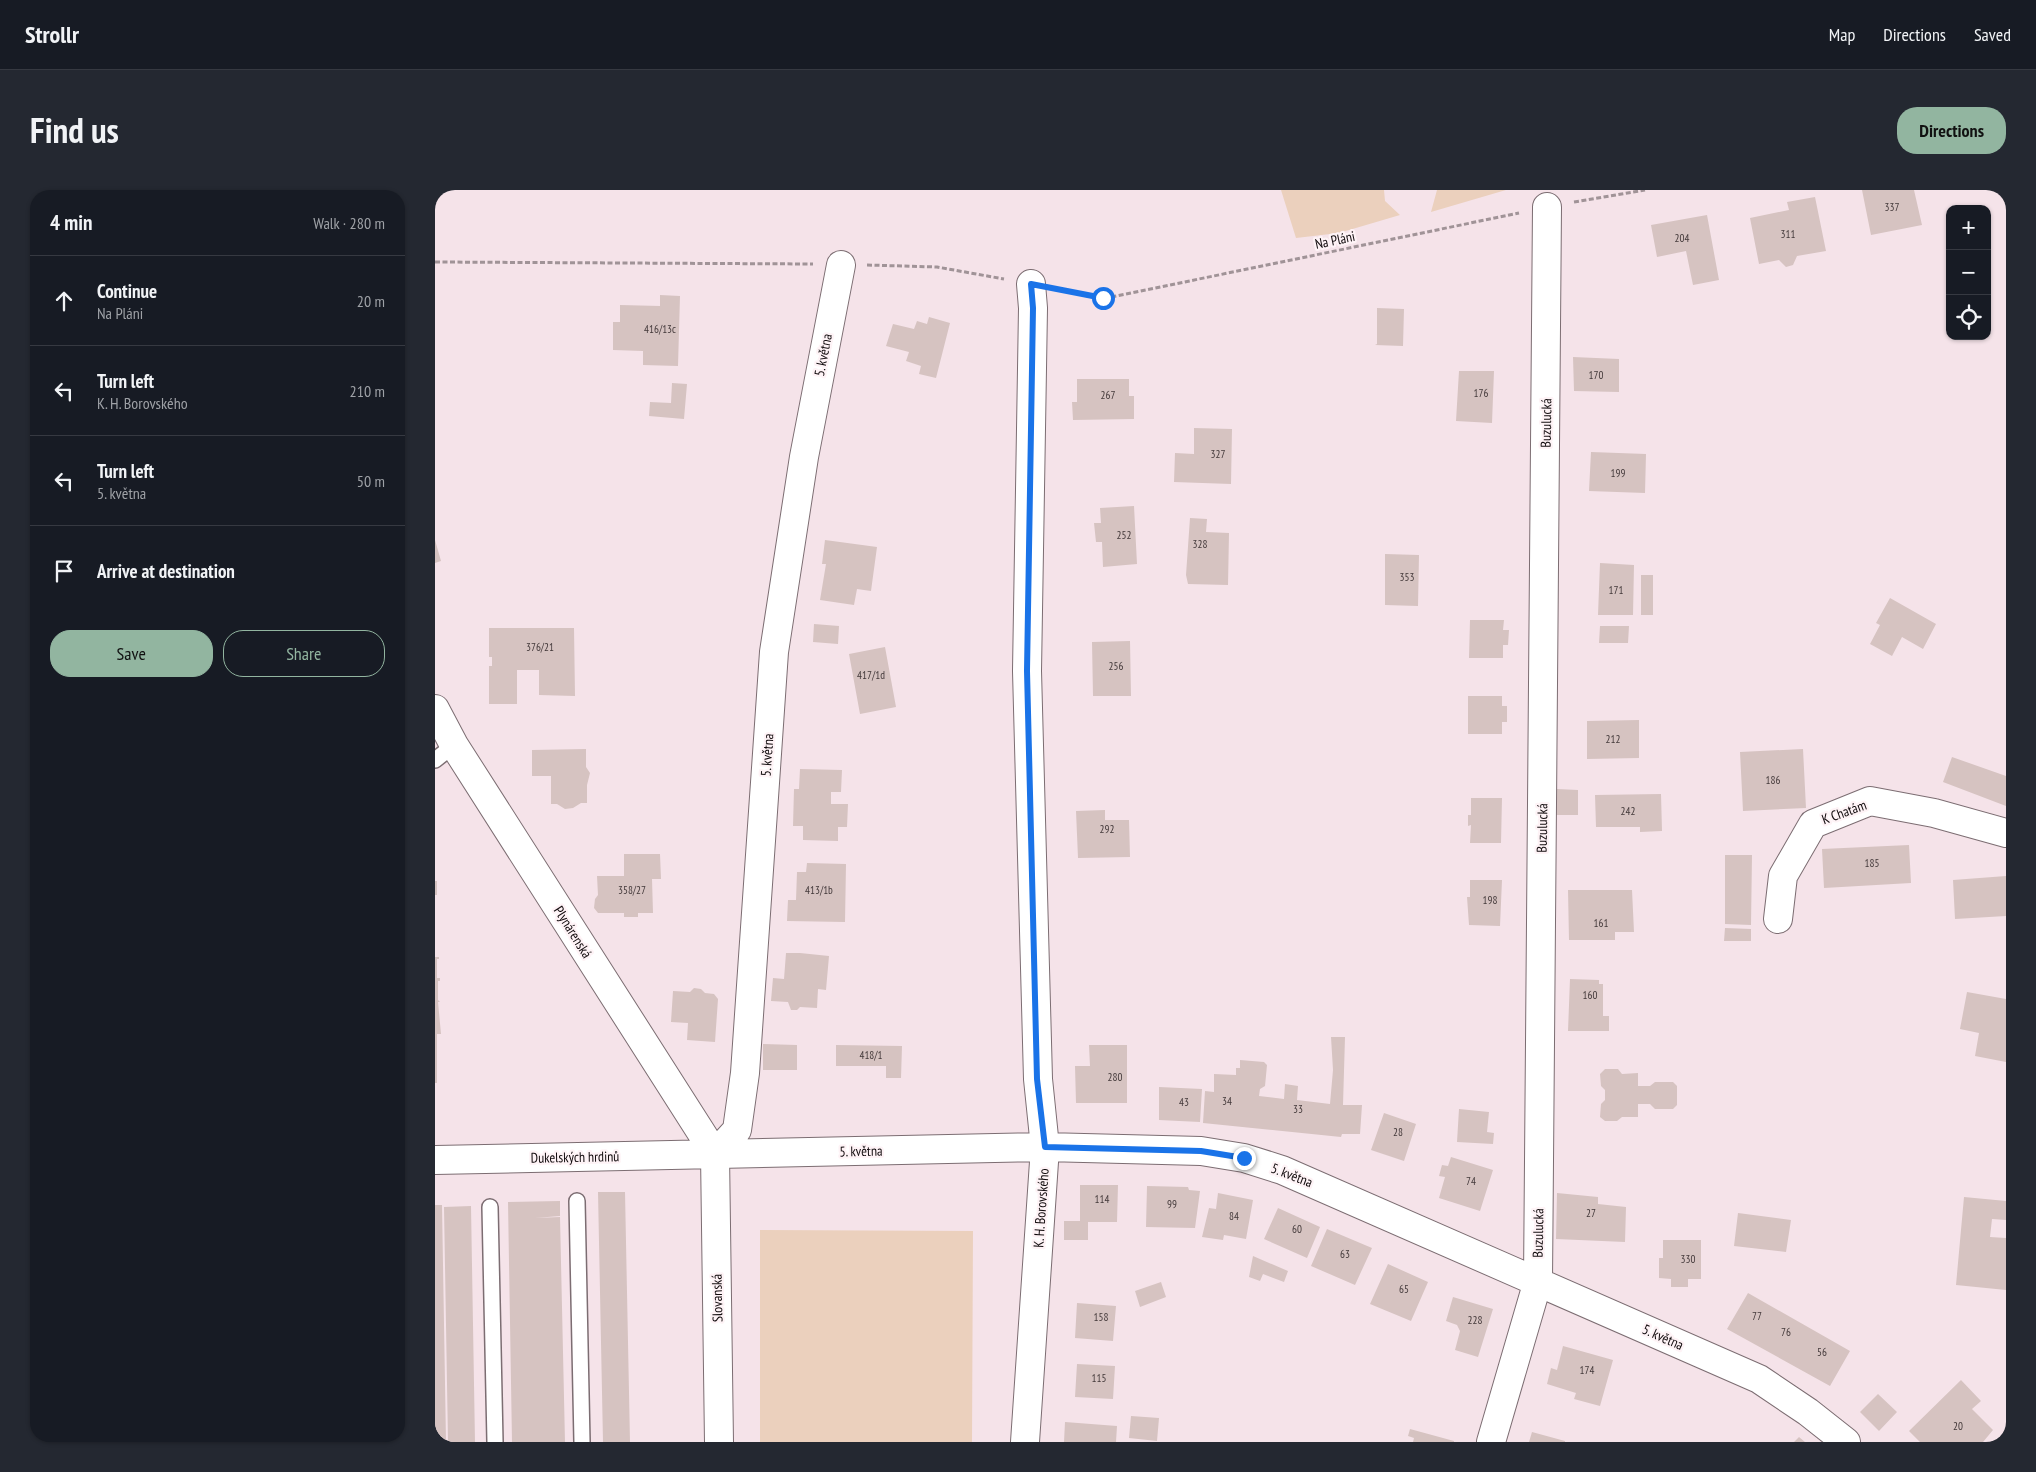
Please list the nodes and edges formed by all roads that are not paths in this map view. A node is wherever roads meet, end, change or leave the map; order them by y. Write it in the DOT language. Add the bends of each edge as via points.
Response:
graph roads {
  1 [pos="1547,207"];
  2 [pos="841,264"];
  3 [pos="1031,284"];
  4 [pos="435,709"];
  5 [pos="445,752"];
  6 [pos="2006,833"];
  7 [pos="1778,919"];
  8 [pos="1045,1147"];
  9 [pos="715,1154"];
  10 [pos="435,1160"];
  11 [pos="577,1202"];
  12 [pos="490,1207"];
  13 [pos="1538,1281"];
  14 [pos="495,1442"];
  15 [pos="582,1442"];
  16 [pos="719,1442"];
  17 [pos="1025,1442"];
  18 [pos="1491,1442"];
  19 [pos="1845,1442"];
  1 -- 13 [label="street, Buzulucká"];
  2 -- 9 [label="street, 5. května" via="804,457 774,652 745,1073 737,1130"];
  3 -- 8 [label="street, K. H. Borovského" via="1027,671 1037,1079"];
  4 -- 5 [label="street, Plynárenská"];
  5 -- 9 [label="street, Plynárenská"];
  6 -- 7 [label="street, K Chatám" via="1934,813 1870,801 1813,824 1783,876"];
  8 -- 9 [label="street, 5. května"];
  8 -- 13 [label="street, 5. května" via="1201,1151 1244,1158 1281,1170"];
  8 -- 17 [label="street, K. H. Borovského"];
  9 -- 10 [label="street, Dukelských hrdinů"];
  9 -- 16 [label="street, Slovanská"];
  11 -- 15 [label="lane"];
  12 -- 14 [label="lane"];
  13 -- 18 [label="street, Buzulucká"];
  13 -- 19 [label="street, 5. května" via="1759,1379"];
}
